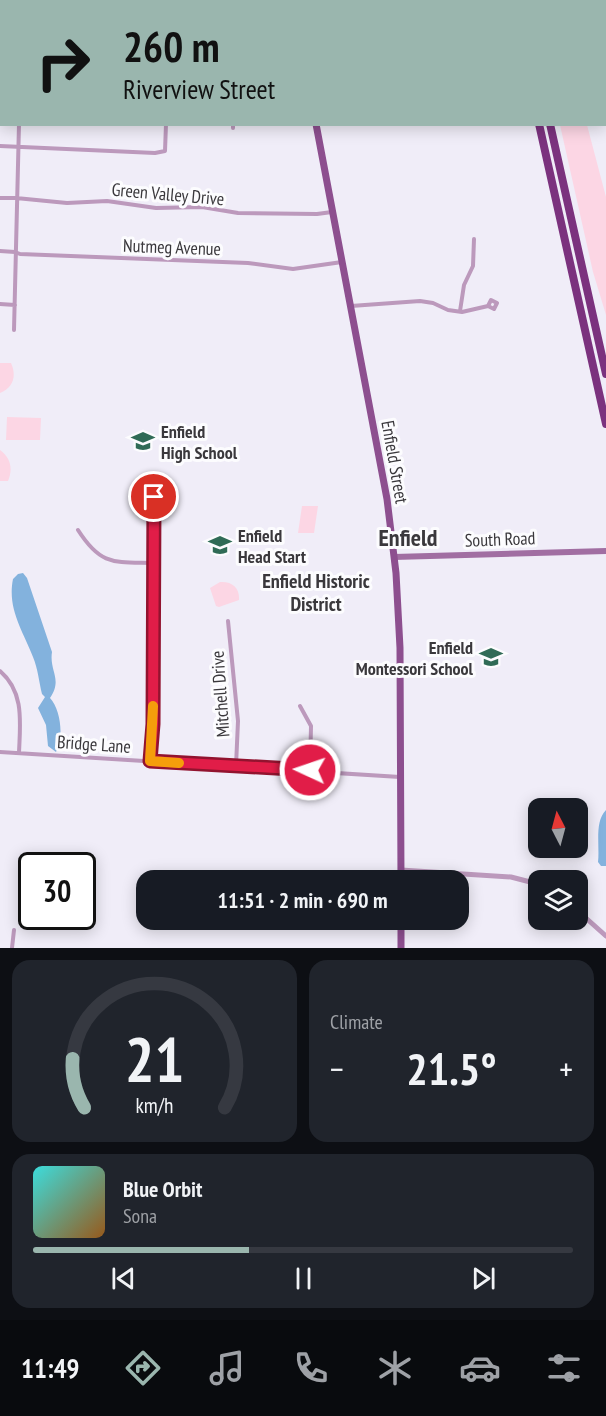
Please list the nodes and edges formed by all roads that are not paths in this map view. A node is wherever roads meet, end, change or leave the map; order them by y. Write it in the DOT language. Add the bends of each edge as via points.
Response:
graph roads {
  1 [pos="19,126"];
  2 [pos="166,126"];
  3 [pos="316,126"];
  4 [pos="539,126"];
  5 [pos="550,126"];
  6 [pos="0,146"];
  7 [pos="18,147"];
  8 [pos="0,198"];
  9 [pos="16,198"];
  10 [pos="333,212"];
  11 [pos="474,239"];
  12 [pos="0,250"];
  13 [pos="15,252"];
  14 [pos="343,262"];
  15 [pos="0,304"];
  16 [pos="15,305"];
  17 [pos="351,306"];
  18 [pos="488,306"];
  19 [pos="460,311"];
  20 [pos="14,330"];
  21 [pos="606,374"];
  22 [pos="606,424"];
  23 [pos="154,497"];
  24 [pos="78,530"];
  25 [pos="606,551"];
  26 [pos="394,557"];
  27 [pos="153,563"];
  28 [pos="228,621"];
  29 [pos="0,671"];
  30 [pos="300,705"];
  31 [pos="0,752"];
  32 [pos="19,753"];
  33 [pos="150,761"];
  34 [pos="236,766"];
  35 [pos="310,770"];
  36 [pos="401,777"];
  37 [pos="401,870"];
  38 [pos="469,874"];
  39 [pos="528,881"];
  40 [pos="588,920"];
  41 [pos="14,930"];
  42 [pos="401,930"];
  43 [pos="606,936"];
  44 [pos="12,948"];
  45 [pos="401,948"];
  1 -- 7 [label="street"];
  2 -- 7 [label="street" via="165,152"];
  3 -- 10 [label="main road, Enfield Street"];
  4 -- 22 [label="highway"];
  5 -- 21 [label="highway"];
  6 -- 7 [label="street"];
  7 -- 9 [label="street"];
  8 -- 9 [label="street, Green Valley Drive"];
  9 -- 10 [label="street, Green Valley Drive" via="67,203 107,201 156,208 202,207 238,213"];
  9 -- 13 [label="street"];
  10 -- 14 [label="main road, Enfield Street"];
  11 -- 19 [label="street" via="473,266 464,285"];
  12 -- 13 [label="street, Nutmeg Avenue"];
  13 -- 14 [label="street, Nutmeg Avenue" via="248,263 293,269"];
  13 -- 16 [label="street"];
  14 -- 17 [label="main road, Enfield Street"];
  15 -- 16 [label="street"];
  16 -- 20 [label="street"];
  17 -- 19 [label="street" via="420,301"];
  17 -- 26 [label="main road, Enfield Street"];
  18 -- 19 [label="street"];
  23 -- 27 [label="street"];
  24 -- 27 [label="street" via="102,558"];
  25 -- 26 [label="main road, South Road"];
  26 -- 36 [label="main road, Enfield Street" via="400,648"];
  27 -- 33 [label="street"];
  28 -- 34 [label="street, Mitchell Drive" via="238,722"];
  29 -- 32 [label="street" via="19,700"];
  30 -- 35 [label="street" via="311,726"];
  31 -- 32 [label="street, Bridge Lane"];
  32 -- 33 [label="street, Bridge Lane"];
  33 -- 34 [label="street, Bridge Lane"];
  34 -- 35 [label="street, Bridge Lane"];
  35 -- 36 [label="street, Bridge Lane"];
  36 -- 37 [label="main road, Enfield Street"];
  38 -- 39 [label="street"];
  40 -- 43 [label="street"];
  41 -- 44 [label="street"];
  42 -- 45 [label="main road"];
}
